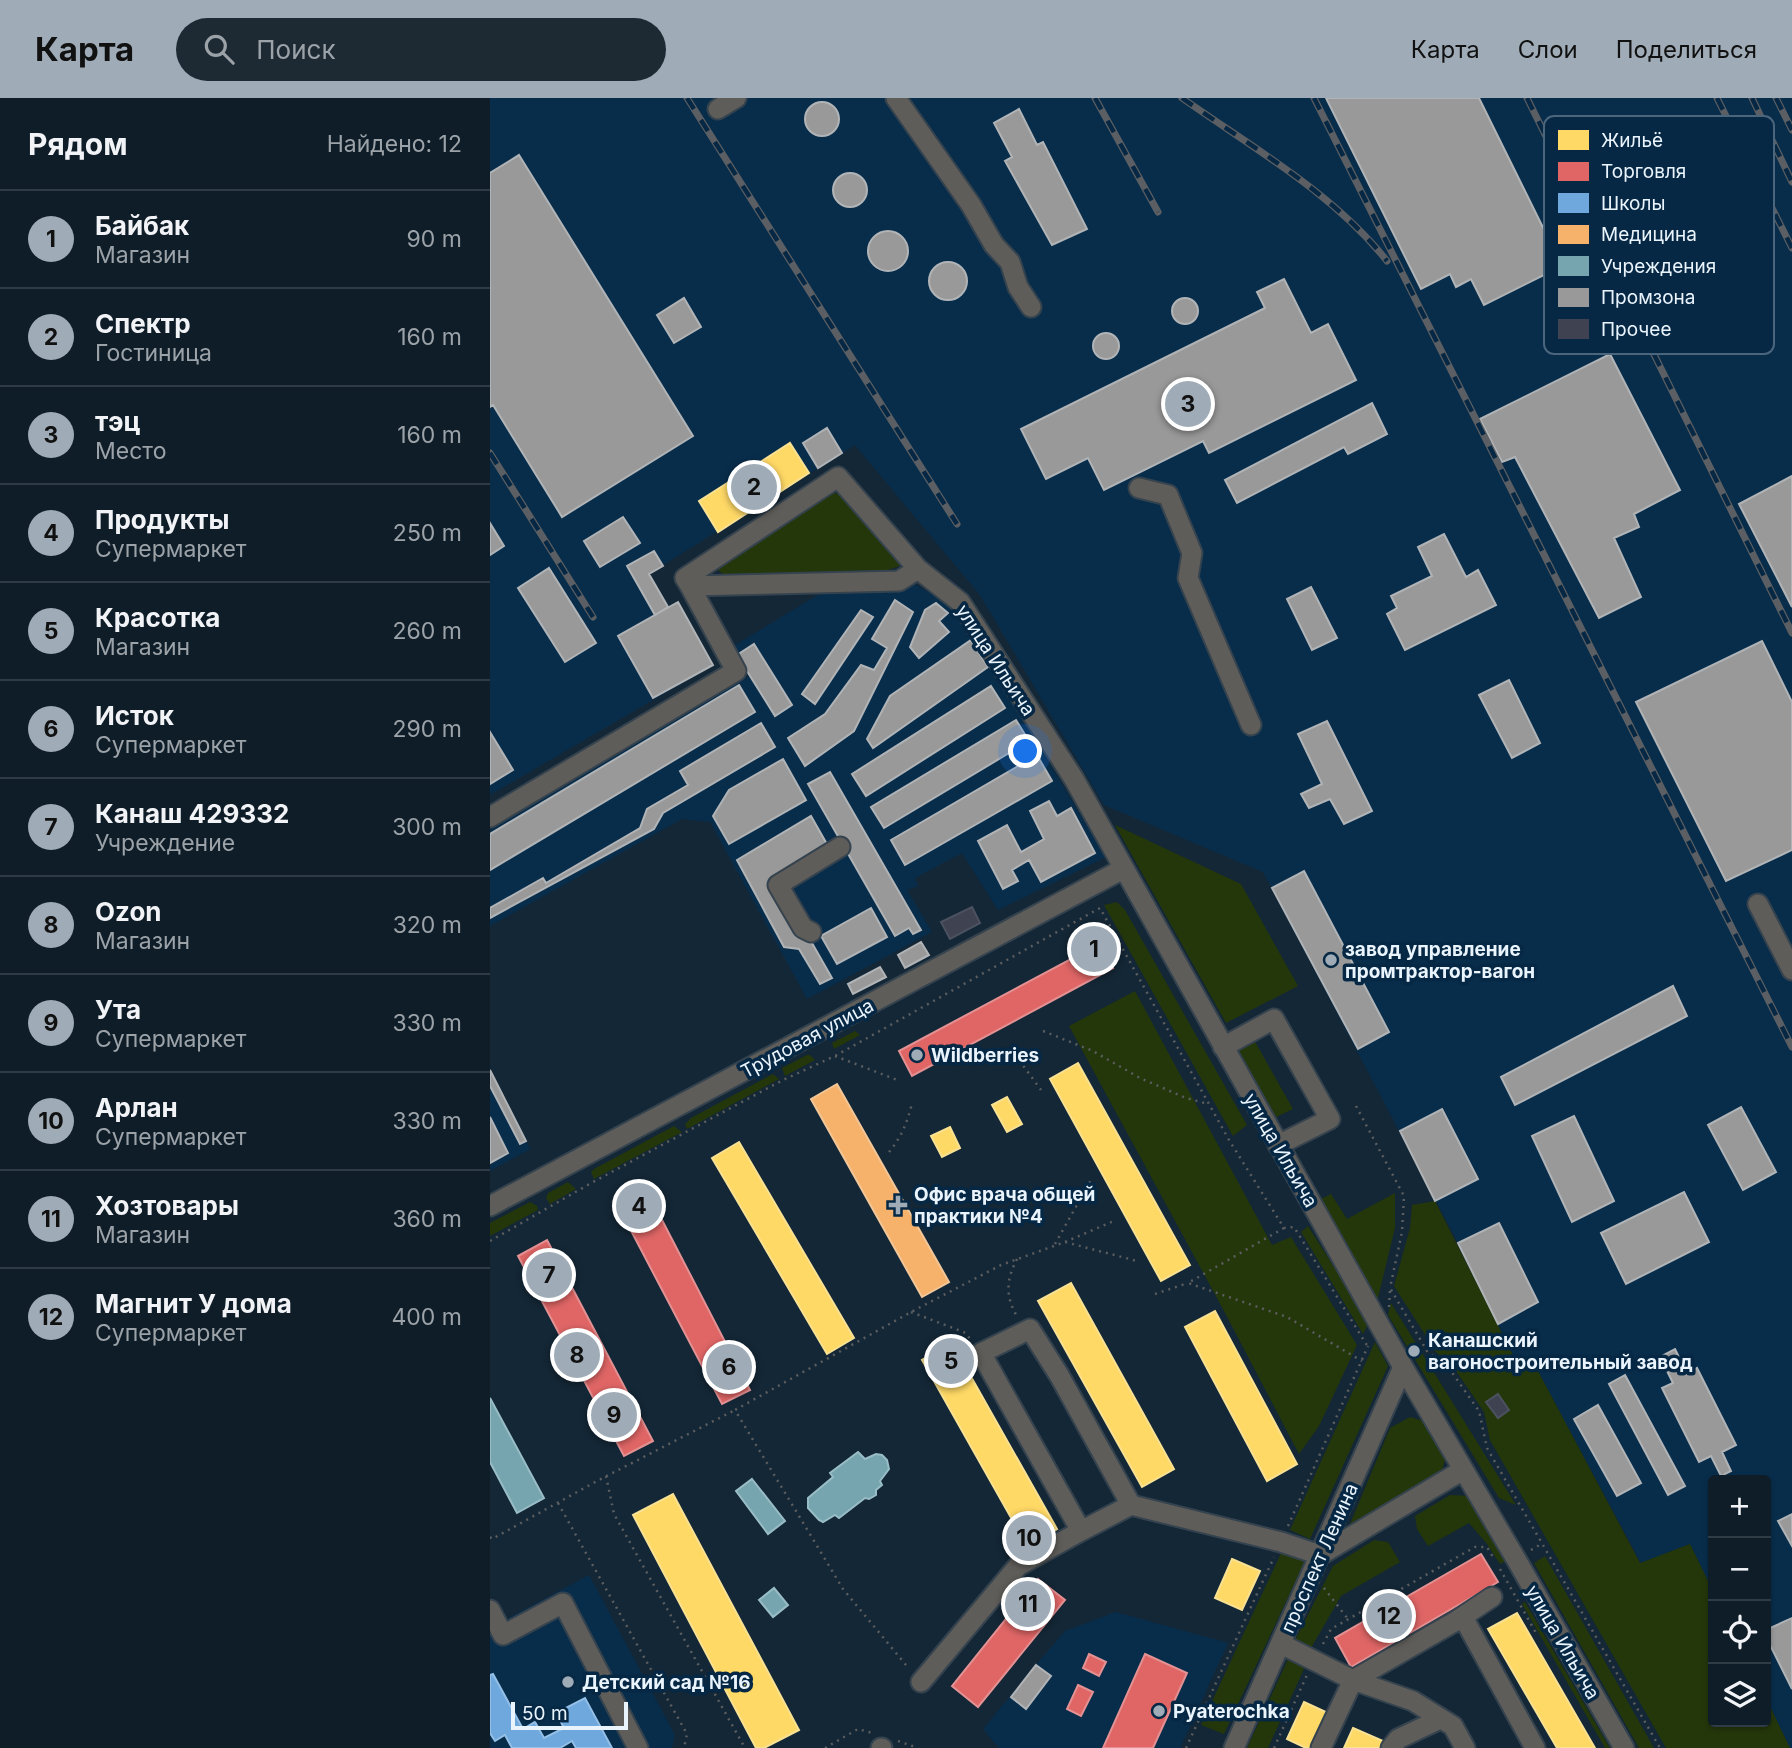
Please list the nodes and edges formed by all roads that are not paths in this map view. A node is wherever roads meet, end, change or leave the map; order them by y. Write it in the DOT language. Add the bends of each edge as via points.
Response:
graph roads {
  1 [pos="736,98"];
  2 [pos="896,98"];
  3 [pos="718,109"];
  4 [pos="1031,307"];
  5 [pos="1139,488"];
  6 [pos="918,569"];
  7 [pos="690,586"];
  8 [pos="1251,725"];
  9 [pos="490,817"];
  10 [pos="840,847"];
  11 [pos="1123,869"];
  12 [pos="1758,904"];
  13 [pos="811,932"];
  14 [pos="1792,970"];
  15 [pos="1223,1047"];
  16 [pos="1278,1145"];
  17 [pos="490,1206"];
  18 [pos="1403,1367"];
  19 [pos="1463,1470"];
  20 [pos="1131,1505"];
  21 [pos="1080,1531"];
  22 [pos="1316,1564"];
  23 [pos="1492,1597"];
  24 [pos="490,1610"];
  25 [pos="1463,1617"];
  26 [pos="1281,1644"];
  27 [pos="1353,1680"];
  28 [pos="921,1682"];
  29 [pos="1440,1719"];
  30 [pos="638,1748"];
  31 [pos="1234,1748"];
  32 [pos="1321,1748"];
  33 [pos="1391,1748"];
  34 [pos="1465,1748"];
  35 [pos="1535,1748"];
  36 [pos="1624,1748"];
  1 -- 3 [label="street"];
  2 -- 4 [label="street" via="1010,262"];
  5 -- 8 [label="street" via="1168,495 1192,553 1188,578"];
  6 -- 7 [label="street" via="899,581"];
  6 -- 7 [label="street, улица Ильича" via="838,477 685,578"];
  6 -- 11 [label="street, улица Ильича" via="960,602 1074,779"];
  7 -- 9 [label="street" via="736,671"];
  10 -- 13 [label="street" via="778,885 803,928"];
  11 -- 15 [label="street, улица Ильича"];
  11 -- 17 [label="street, Трудовая улица"];
  12 -- 14 [label="street"];
  15 -- 16 [label="street, улица Ильича"];
  15 -- 16 [label="street" via="1274,1019 1330,1119"];
  16 -- 18 [label="street, улица Ильича"];
  18 -- 19 [label="street, улица Ильича"];
  18 -- 22 [label="street, проспект Ленина"];
  19 -- 22 [label="street"];
  19 -- 36 [label="street, улица Ильича"];
  20 -- 21 [label="street"];
  20 -- 21 [label="street" via="1030,1329 981,1353"];
  20 -- 22 [label="street" via="1280,1542"];
  21 -- 28 [label="street" via="1018,1566"];
  22 -- 26 [label="street, проспект Ленина"];
  23 -- 25 [label="street"];
  24 -- 30 [label="street" via="503,1634 563,1603"];
  25 -- 27 [label="street"];
  25 -- 35 [label="street"];
  26 -- 27 [label="street"];
  26 -- 31 [label="street, проспект Ленина"];
  27 -- 29 [label="street" via="1413,1701"];
  27 -- 32 [label="street"];
  29 -- 33 [label="street" via="1398,1739"];
  29 -- 34 [label="street" via="1453,1726"];
}
